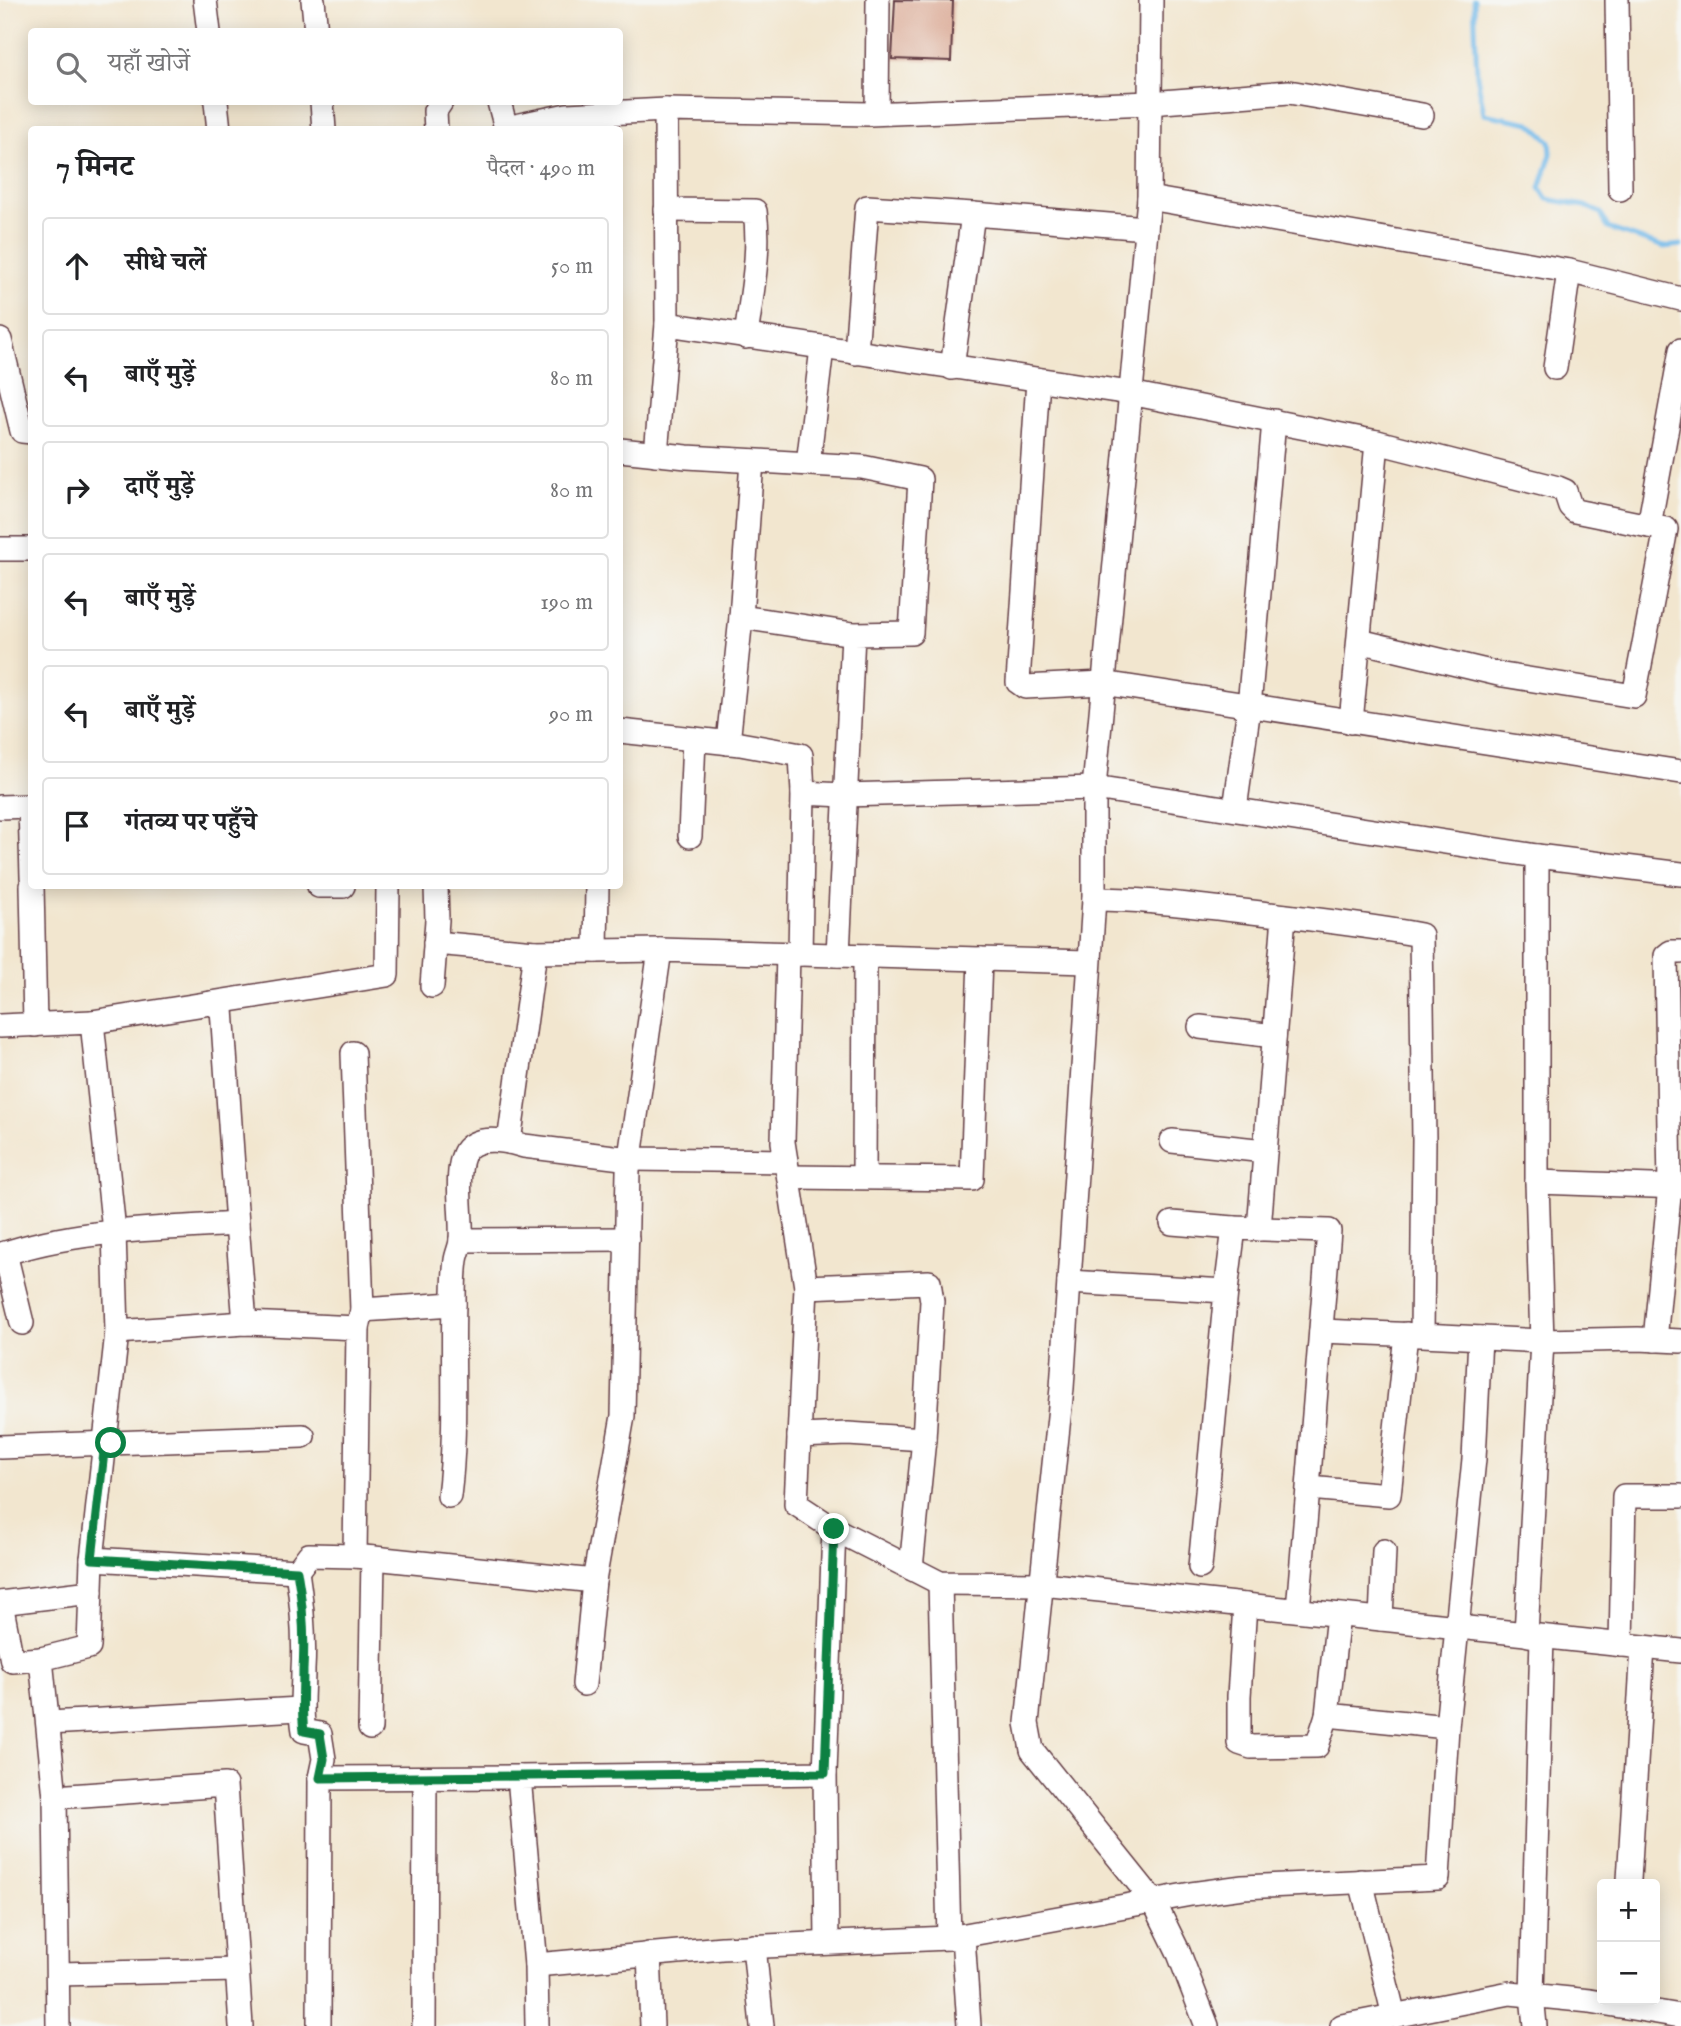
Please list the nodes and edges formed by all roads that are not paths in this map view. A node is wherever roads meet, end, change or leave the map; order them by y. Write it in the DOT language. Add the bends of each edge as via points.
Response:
graph roads {
  1 [pos="205,0"];
  2 [pos="313,0"];
  3 [pos="878,0"];
  4 [pos="1151,0"];
  5 [pos="1617,0"];
  6 [pos="208,28"];
  7 [pos="316,28"];
  8 [pos="1150,103"];
  9 [pos="216,105"];
  10 [pos="322,105"];
  11 [pos="440,105"];
  12 [pos="500,105"];
  13 [pos="666,110"];
  14 [pos="877,113"];
  15 [pos="1422,115"];
  16 [pos="219,126"];
  17 [pos="324,126"];
  18 [pos="436,126"];
  19 [pos="505,126"];
  20 [pos="519,126"];
  21 [pos="1620,189"];
  22 [pos="1149,198"];
  23 [pos="666,209"];
  24 [pos="973,214"];
  25 [pos="1146,229"];
  26 [pos="1569,271"];
  27 [pos="1681,299"];
  28 [pos="667,324"];
  29 [pos="746,337"];
  30 [pos="0,340"];
  31 [pos="822,348"];
  32 [pos="1681,350"];
  33 [pos="856,353"];
  34 [pos="952,368"];
  35 [pos="1555,368"];
  36 [pos="1038,380"];
  37 [pos="1130,393"];
  38 [pos="1274,421"];
  39 [pos="18,432"];
  40 [pos="1377,442"];
  41 [pos="623,450"];
  42 [pos="656,454"];
  43 [pos="752,461"];
  44 [pos="808,464"];
  45 [pos="1649,526"];
  46 [pos="0,549"];
  47 [pos="28,549"];
  48 [pos="741,617"];
  49 [pos="853,634"];
  50 [pos="1359,641"];
  51 [pos="1103,683"];
  52 [pos="1249,707"];
  53 [pos="1352,722"];
  54 [pos="623,731"];
  55 [pos="694,739"];
  56 [pos="728,743"];
  57 [pos="1681,772"];
  58 [pos="1094,788"];
  59 [pos="803,793"];
  60 [pos="844,795"];
  61 [pos="28,806"];
  62 [pos="0,807"];
  63 [pos="1235,809"];
  64 [pos="690,836"];
  65 [pos="1537,856"];
  66 [pos="1681,874"];
  67 [pos="32,889"];
  68 [pos="388,889"];
  69 [pos="436,889"];
  70 [pos="597,889"];
  71 [pos="1094,900"];
  72 [pos="1284,916"];
  73 [pos="435,943"];
  74 [pos="660,950"];
  75 [pos="596,951"];
  76 [pos="535,952"];
  77 [pos="1681,952"];
  78 [pos="794,954"];
  79 [pos="838,955"];
  80 [pos="865,956"];
  81 [pos="980,959"];
  82 [pos="1088,962"];
  83 [pos="432,986"];
  84 [pos="211,1003"];
  85 [pos="92,1022"];
  86 [pos="35,1025"];
  87 [pos="0,1026"];
  88 [pos="1200,1027"];
  89 [pos="1274,1035"];
  90 [pos="353,1053"];
  91 [pos="1172,1141"];
  92 [pos="509,1142"];
  93 [pos="1265,1151"];
  94 [pos="630,1158"];
  95 [pos="787,1169"];
  96 [pos="864,1177"];
  97 [pos="1537,1182"];
  98 [pos="1676,1186"];
  99 [pos="1172,1223"];
  100 [pos="237,1224"];
  101 [pos="1234,1228"];
  102 [pos="1259,1229"];
  103 [pos="114,1231"];
  104 [pos="627,1239"];
  105 [pos="461,1240"];
  106 [pos="3,1254"];
  107 [pos="1069,1282"];
  108 [pos="806,1287"];
  109 [pos="1226,1291"];
  110 [pos="454,1304"];
  111 [pos="360,1319"];
  112 [pos="22,1323"];
  113 [pos="244,1324"];
  114 [pos="1321,1331"];
  115 [pos="117,1332"];
  116 [pos="1414,1335"];
  117 [pos="1480,1338"];
  118 [pos="1655,1340"];
  119 [pos="1542,1341"];
  120 [pos="1681,1341"];
  121 [pos="303,1436"];
  122 [pos="799,1436"];
  123 [pos="924,1438"];
  124 [pos="105,1443"];
  125 [pos="0,1447"];
  126 [pos="1309,1488"];
  127 [pos="449,1496"];
  128 [pos="1681,1496"];
  129 [pos="834,1529"];
  130 [pos="1384,1551"];
  131 [pos="364,1557"];
  132 [pos="92,1559"];
  133 [pos="1200,1567"];
  134 [pos="911,1568"];
  135 [pos="297,1571"];
  136 [pos="594,1581"];
  137 [pos="940,1583"];
  138 [pos="1042,1584"];
  139 [pos="91,1592"];
  140 [pos="1,1603"];
  141 [pos="1245,1605"];
  142 [pos="1298,1610"];
  143 [pos="1338,1615"];
  144 [pos="1381,1619"];
  145 [pos="1458,1628"];
  146 [pos="1534,1635"];
  147 [pos="1632,1646"];
  148 [pos="1681,1651"];
  149 [pos="41,1658"];
  150 [pos="584,1685"];
  151 [pos="300,1709"];
  152 [pos="1327,1715"];
  153 [pos="49,1723"];
  154 [pos="1447,1727"];
  155 [pos="370,1728"];
  156 [pos="825,1773"];
  157 [pos="519,1777"];
  158 [pos="320,1778"];
  159 [pos="425,1778"];
  160 [pos="55,1797"];
  161 [pos="1629,1879"];
  162 [pos="1361,1881"];
  163 [pos="1154,1902"];
  164 [pos="956,1937"];
  165 [pos="827,1943"];
  166 [pos="754,1946"];
  167 [pos="649,1954"];
  168 [pos="536,1965"];
  169 [pos="237,1970"];
  170 [pos="58,1975"];
  171 [pos="1532,1995"];
  172 [pos="1681,2016"];
  173 [pos="1394,2017"];
  174 [pos="58,2026"];
  175 [pos="241,2026"];
  176 [pos="319,2026"];
  177 [pos="424,2026"];
  178 [pos="537,2026"];
  179 [pos="652,2026"];
  180 [pos="762,2026"];
  181 [pos="969,2026"];
  182 [pos="1208,2026"];
  183 [pos="1342,2026"];
  184 [pos="1535,2026"];
  1 -- 6 [label="street"];
  2 -- 7 [label="street"];
  3 -- 14 [label="street"];
  4 -- 8 [label="street"];
  5 -- 21 [label="street"];
  8 -- 14 [label="street"];
  8 -- 15 [label="street" via="1289,92"];
  8 -- 22 [label="street"];
  9 -- 16 [label="street"];
  10 -- 17 [label="street"];
  11 -- 18 [label="street"];
  12 -- 19 [label="street"];
  13 -- 14 [label="street"];
  13 -- 20 [label="street" via="567,115"];
  13 -- 23 [label="street"];
  22 -- 25 [label="street"];
  22 -- 26 [label="street"];
  23 -- 28 [label="street"];
  23 -- 29 [label="street" via="755,211 755,261"];
  24 -- 25 [label="street"];
  24 -- 33 [label="street" via="867,207"];
  24 -- 34 [label="street"];
  25 -- 37 [label="street"];
  26 -- 27 [label="street"];
  26 -- 35 [label="street"];
  28 -- 29 [label="street"];
  28 -- 42 [label="street"];
  29 -- 31 [label="street"];
  30 -- 39 [label="street"];
  31 -- 33 [label="street"];
  31 -- 44 [label="street"];
  32 -- 45 [label="street"];
  33 -- 34 [label="street"];
  34 -- 36 [label="street"];
  36 -- 37 [label="street"];
  36 -- 51 [label="street" via="1018,682 1025,687"];
  37 -- 38 [label="street"];
  37 -- 51 [label="street"];
  38 -- 40 [label="street"];
  38 -- 52 [label="street"];
  40 -- 45 [label="street" via="1558,488 1565,491 1575,511"];
  40 -- 50 [label="street"];
  41 -- 42 [label="street"];
  42 -- 43 [label="street"];
  43 -- 44 [label="street"];
  43 -- 48 [label="street"];
  44 -- 49 [label="street" via="862,467 920,479 911,633"];
  45 -- 50 [label="street" via="1666,529 1634,696 1503,676"];
  46 -- 47 [label="street"];
  48 -- 49 [label="street"];
  48 -- 56 [label="street"];
  49 -- 60 [label="street"];
  50 -- 53 [label="street"];
  51 -- 52 [label="street"];
  51 -- 58 [label="street"];
  52 -- 53 [label="street"];
  52 -- 63 [label="street"];
  53 -- 57 [label="street"];
  54 -- 55 [label="street"];
  55 -- 56 [label="street"];
  55 -- 64 [label="street"];
  56 -- 59 [label="street" via="801,755"];
  58 -- 60 [label="street"];
  58 -- 63 [label="street"];
  58 -- 71 [label="street"];
  59 -- 60 [label="street"];
  59 -- 78 [label="street"];
  60 -- 79 [label="street"];
  61 -- 62 [label="street"];
  63 -- 65 [label="street"];
  65 -- 66 [label="street"];
  65 -- 97 [label="street"];
  67 -- 86 [label="street"];
  68 -- 84 [label="street" via="387,975"];
  69 -- 73 [label="street"];
  70 -- 75 [label="street"];
  71 -- 72 [label="street"];
  71 -- 82 [label="street"];
  72 -- 89 [label="street"];
  72 -- 116 [label="street" via="1421,935 1424,1140"];
  73 -- 76 [label="street"];
  73 -- 83 [label="street"];
  74 -- 75 [label="street"];
  74 -- 78 [label="street"];
  74 -- 94 [label="street"];
  75 -- 76 [label="street"];
  76 -- 92 [label="street"];
  77 -- 98 [label="street" via="1666,956 1665,966"];
  78 -- 79 [label="street"];
  78 -- 95 [label="street" via="783,1142"];
  79 -- 80 [label="street"];
  80 -- 81 [label="street"];
  80 -- 96 [label="street"];
  81 -- 82 [label="street"];
  81 -- 96 [label="street" via="972,1179"];
  82 -- 107 [label="street"];
  84 -- 85 [label="street"];
  84 -- 100 [label="street" via="222,1009"];
  85 -- 86 [label="street"];
  85 -- 103 [label="street"];
  86 -- 87 [label="street"];
  88 -- 89 [label="street"];
  89 -- 93 [label="street"];
  90 -- 111 [label="street"];
  91 -- 93 [label="street"];
  92 -- 94 [label="street"];
  92 -- 105 [label="street" via="481,1142 465,1152 460,1168"];
  93 -- 102 [label="street"];
  94 -- 95 [label="street"];
  94 -- 104 [label="street"];
  95 -- 96 [label="street"];
  95 -- 108 [label="street"];
  97 -- 98 [label="street"];
  97 -- 119 [label="street"];
  98 -- 118 [label="street"];
  99 -- 101 [label="street"];
  100 -- 103 [label="street"];
  100 -- 113 [label="street"];
  101 -- 102 [label="street"];
  101 -- 109 [label="street"];
  102 -- 114 [label="street" via="1329,1231"];
  103 -- 106 [label="street"];
  103 -- 115 [label="street"];
  104 -- 105 [label="street"];
  104 -- 136 [label="street" via="622,1416"];
  105 -- 110 [label="street"];
  106 -- 112 [label="street"];
  107 -- 109 [label="street"];
  107 -- 138 [label="street"];
  108 -- 122 [label="street"];
  108 -- 123 [label="street" via="929,1282 932,1301"];
  109 -- 133 [label="street"];
  110 -- 111 [label="street"];
  110 -- 127 [label="street" via="454,1459"];
  111 -- 113 [label="street"];
  111 -- 131 [label="street"];
  113 -- 115 [label="street"];
  114 -- 116 [label="street"];
  114 -- 126 [label="street"];
  115 -- 124 [label="street"];
  116 -- 117 [label="street"];
  116 -- 126 [label="street" via="1389,1494"];
  117 -- 119 [label="street"];
  117 -- 145 [label="street"];
  118 -- 119 [label="street"];
  118 -- 120 [label="street"];
  119 -- 146 [label="street"];
  121 -- 124 [label="street"];
  122 -- 123 [label="street"];
  122 -- 129 [label="street" via="796,1504"];
  123 -- 134 [label="street"];
  124 -- 125 [label="street"];
  124 -- 132 [label="street"];
  126 -- 142 [label="street"];
  128 -- 147 [label="street" via="1624,1496"];
  129 -- 134 [label="street"];
  129 -- 156 [label="street"];
  130 -- 144 [label="street"];
  131 -- 135 [label="street" via="309,1555"];
  131 -- 136 [label="street"];
  131 -- 155 [label="street"];
  132 -- 135 [label="street"];
  132 -- 139 [label="street"];
  134 -- 137 [label="street"];
  135 -- 151 [label="street" via="303,1604"];
  136 -- 150 [label="street"];
  137 -- 138 [label="street"];
  137 -- 164 [label="street"];
  138 -- 141 [label="street"];
  138 -- 163 [label="street" via="1027,1723 1032,1750"];
  139 -- 140 [label="street"];
  139 -- 149 [label="street" via="89,1647"];
  140 -- 149 [label="street" via="12,1661"];
  141 -- 142 [label="street"];
  141 -- 152 [label="street" via="1239,1743 1251,1747 1317,1746"];
  142 -- 143 [label="street"];
  143 -- 144 [label="street"];
  143 -- 152 [label="street"];
  144 -- 145 [label="street"];
  145 -- 146 [label="street"];
  145 -- 154 [label="street"];
  146 -- 147 [label="street"];
  146 -- 171 [label="street"];
  147 -- 148 [label="street"];
  147 -- 161 [label="street"];
  149 -- 153 [label="street"];
  151 -- 153 [label="street"];
  151 -- 158 [label="street" via="304,1731 320,1734 324,1759"];
  152 -- 154 [label="street"];
  153 -- 160 [label="street"];
  154 -- 162 [label="street" via="1438,1878"];
  156 -- 157 [label="street"];
  156 -- 165 [label="street"];
  157 -- 159 [label="street"];
  157 -- 168 [label="street"];
  158 -- 159 [label="street"];
  158 -- 176 [label="street"];
  159 -- 177 [label="street"];
  160 -- 169 [label="street" via="225,1785"];
  160 -- 170 [label="street"];
  162 -- 163 [label="street" via="1243,1887"];
  162 -- 173 [label="street"];
  163 -- 164 [label="street"];
  163 -- 182 [label="street"];
  164 -- 165 [label="street"];
  164 -- 181 [label="street"];
  165 -- 166 [label="street"];
  166 -- 167 [label="street"];
  166 -- 180 [label="street"];
  167 -- 168 [label="street"];
  167 -- 179 [label="street"];
  168 -- 178 [label="street"];
  169 -- 170 [label="street"];
  169 -- 175 [label="street"];
  170 -- 174 [label="street"];
  171 -- 172 [label="street"];
  171 -- 173 [label="street" via="1510,1993"];
  171 -- 184 [label="street"];
  173 -- 183 [label="street"];
}
